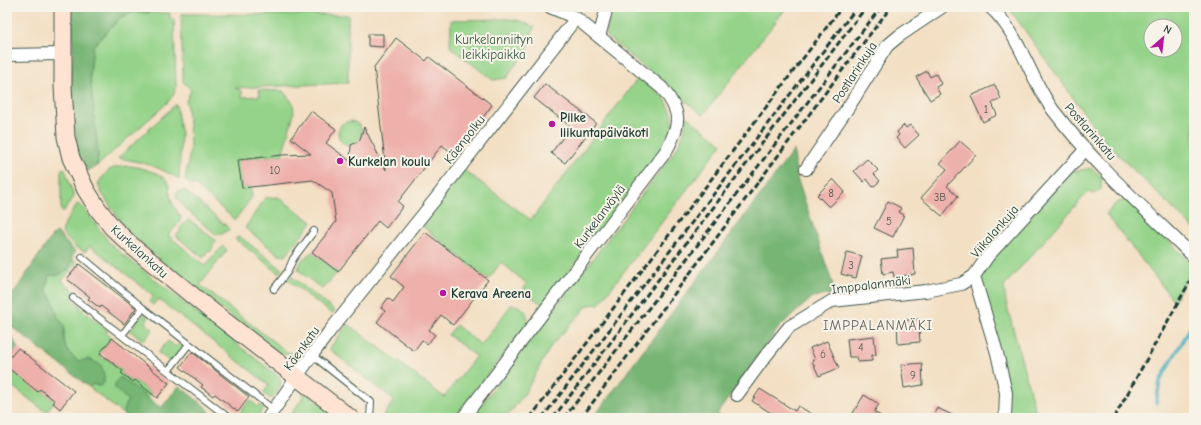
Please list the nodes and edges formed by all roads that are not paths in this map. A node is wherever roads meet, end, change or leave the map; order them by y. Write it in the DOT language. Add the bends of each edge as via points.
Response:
graph roads {
  1 [pos="63,7"];
  2 [pos="550,7"];
  3 [pos="607,7"];
  4 [pos="942,7"];
  5 [pos="990,7"];
  6 [pos="576,18"];
  7 [pos="599,37"];
  8 [pos="63,54"];
  9 [pos="7,55"];
  10 [pos="1085,150"];
  11 [pos="806,169"];
  12 [pos="314,231"];
  13 [pos="82,257"];
  14 [pos="1194,258"];
  15 [pos="974,276"];
  16 [pos="274,289"];
  17 [pos="358,295"];
  18 [pos="73,298"];
  19 [pos="143,308"];
  20 [pos="122,335"];
  21 [pos="189,344"];
  22 [pos="312,355"];
  23 [pos="168,371"];
  24 [pos="297,376"];
  25 [pos="737,395"];
  26 [pos="271,414"];
  27 [pos="229,418"];
  28 [pos="350,418"];
  29 [pos="370,418"];
  30 [pos="463,418"];
  31 [pos="1005,418"];
  1 -- 8 [label="street, Kurkelankatu"];
  2 -- 6 [label="street, Kurkelanväylä"];
  3 -- 7 [label="street"];
  4 -- 11 [label="street, Postlarinkuja" via="887,46"];
  5 -- 10 [label="street, Postlarinkatu" via="1008,27 1042,94"];
  6 -- 7 [label="street, Kurkelanväylä"];
  6 -- 17 [label="street, Käenpolku"];
  7 -- 30 [label="street, Kurkelanväylä" via="662,88 673,101 678,119 675,134 666,151"];
  8 -- 9 [label="street"];
  8 -- 24 [label="street, Kurkelankatu" via="62,86 66,137 71,158 98,209 133,247"];
  10 -- 14 [label="street, Postlarinkatu"];
  10 -- 15 [label="street, Viikalankuja" via="988,256"];
  12 -- 16 [label="lane"];
  13 -- 19 [label="lane"];
  15 -- 25 [label="street, Imppalanmäki" via="960,284 926,292 832,301 789,328"];
  15 -- 31 [label="street, Viikalankuja" via="1006,393"];
  17 -- 22 [label="street, Käenkatu"];
  18 -- 20 [label="lane"];
  19 -- 20 [label="lane"];
  19 -- 21 [label="lane"];
  20 -- 23 [label="lane"];
  21 -- 23 [label="lane"];
  21 -- 26 [label="lane"];
  22 -- 24 [label="street, Käenkatu"];
  22 -- 29 [label="lane" via="371,402"];
  23 -- 27 [label="lane"];
  24 -- 26 [label="street, Käenkatu"];
  24 -- 28 [label="street, Kurkelankatu"];
}
